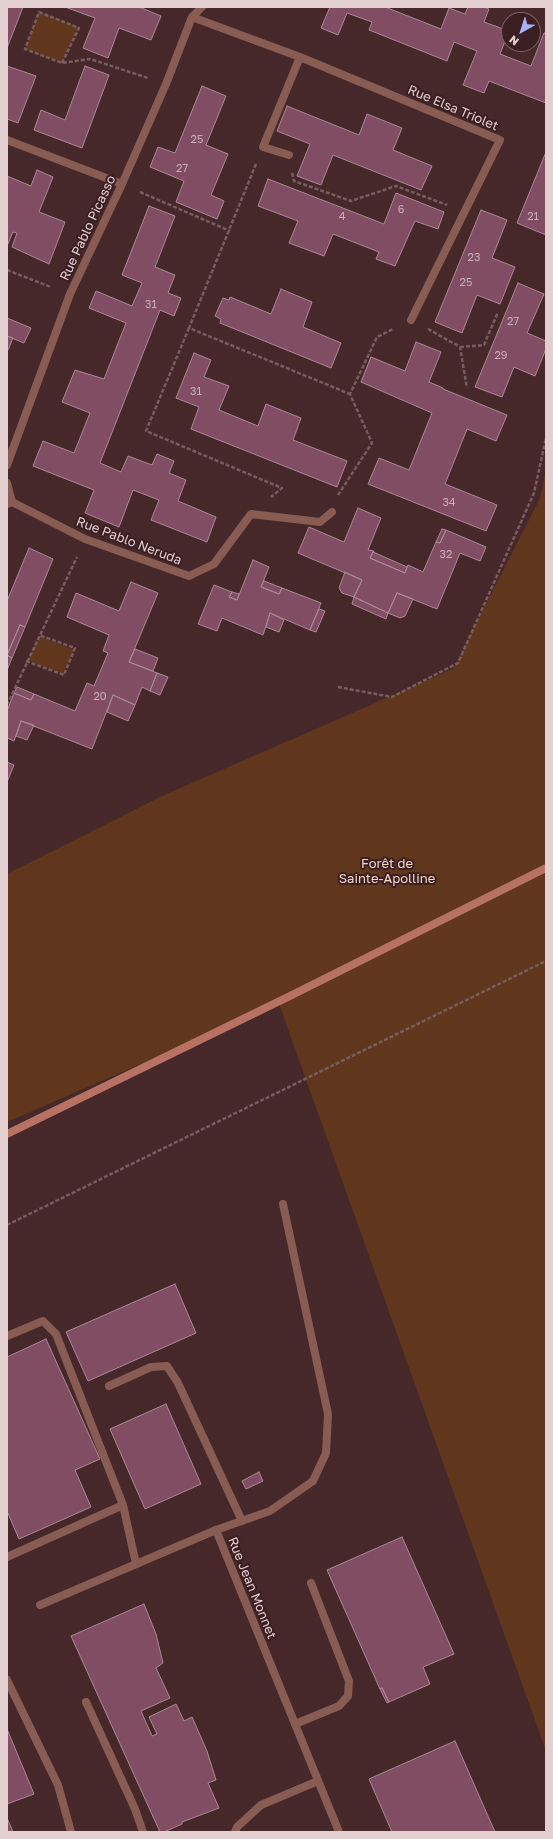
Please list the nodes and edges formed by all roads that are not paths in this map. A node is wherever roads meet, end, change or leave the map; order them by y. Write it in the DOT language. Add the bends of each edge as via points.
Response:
graph roads {
  1 [pos="202,7"];
  2 [pos="192,17"];
  3 [pos="300,57"];
  4 [pos="7,140"];
  5 [pos="289,155"];
  6 [pos="122,184"];
  7 [pos="411,320"];
  8 [pos="7,465"];
  9 [pos="7,482"];
  10 [pos="9,503"];
  11 [pos="332,512"];
  12 [pos="546,868"];
  13 [pos="7,1134"];
  14 [pos="283,1204"];
  15 [pos="7,1336"];
  16 [pos="109,1386"];
  17 [pos="123,1505"];
  18 [pos="242,1521"];
  19 [pos="216,1530"];
  20 [pos="7,1557"];
  21 [pos="136,1564"];
  22 [pos="311,1583"];
  23 [pos="40,1605"];
  24 [pos="7,1680"];
  25 [pos="86,1702"];
  26 [pos="295,1724"];
  27 [pos="318,1781"];
  28 [pos="71,1832"];
  29 [pos="143,1832"];
  30 [pos="235,1832"];
  31 [pos="339,1832"];
  1 -- 2 [label="street, Rue Pablo Picasso"];
  2 -- 3 [label="street, Rue Elsa Triolet"];
  2 -- 6 [label="street, Rue Pablo Picasso"];
  3 -- 5 [label="street" via="263,147"];
  3 -- 7 [label="street, Rue Elsa Triolet" via="500,140"];
  4 -- 6 [label="street"];
  6 -- 8 [label="street, Rue Pablo Picasso" via="70,294"];
  9 -- 10 [label="street, Rue Pablo Neruda"];
  10 -- 11 [label="street, Rue Pablo Neruda" via="85,539 189,576 214,564 251,514 320,522"];
  12 -- 13 [label="main road"];
  14 -- 18 [label="street" via="328,1414 326,1453 313,1482 270,1511"];
  15 -- 17 [label="street" via="43,1321 56,1334"];
  16 -- 18 [label="street" via="151,1368 167,1366 178,1383"];
  17 -- 20 [label="street"];
  17 -- 21 [label="street"];
  18 -- 19 [label="street"];
  19 -- 21 [label="street, Rue Jean Monnet"];
  19 -- 26 [label="street, Rue Jean Monnet"];
  21 -- 23 [label="street, Rue Jean Monnet"];
  22 -- 26 [label="street" via="349,1682 348,1696 339,1706"];
  24 -- 28 [label="street" via="58,1785"];
  25 -- 29 [label="street"];
  26 -- 27 [label="street, Rue Jean Monnet"];
  27 -- 30 [label="street" via="261,1805 237,1827"];
  27 -- 31 [label="street, Rue Jean Monnet"];
}
